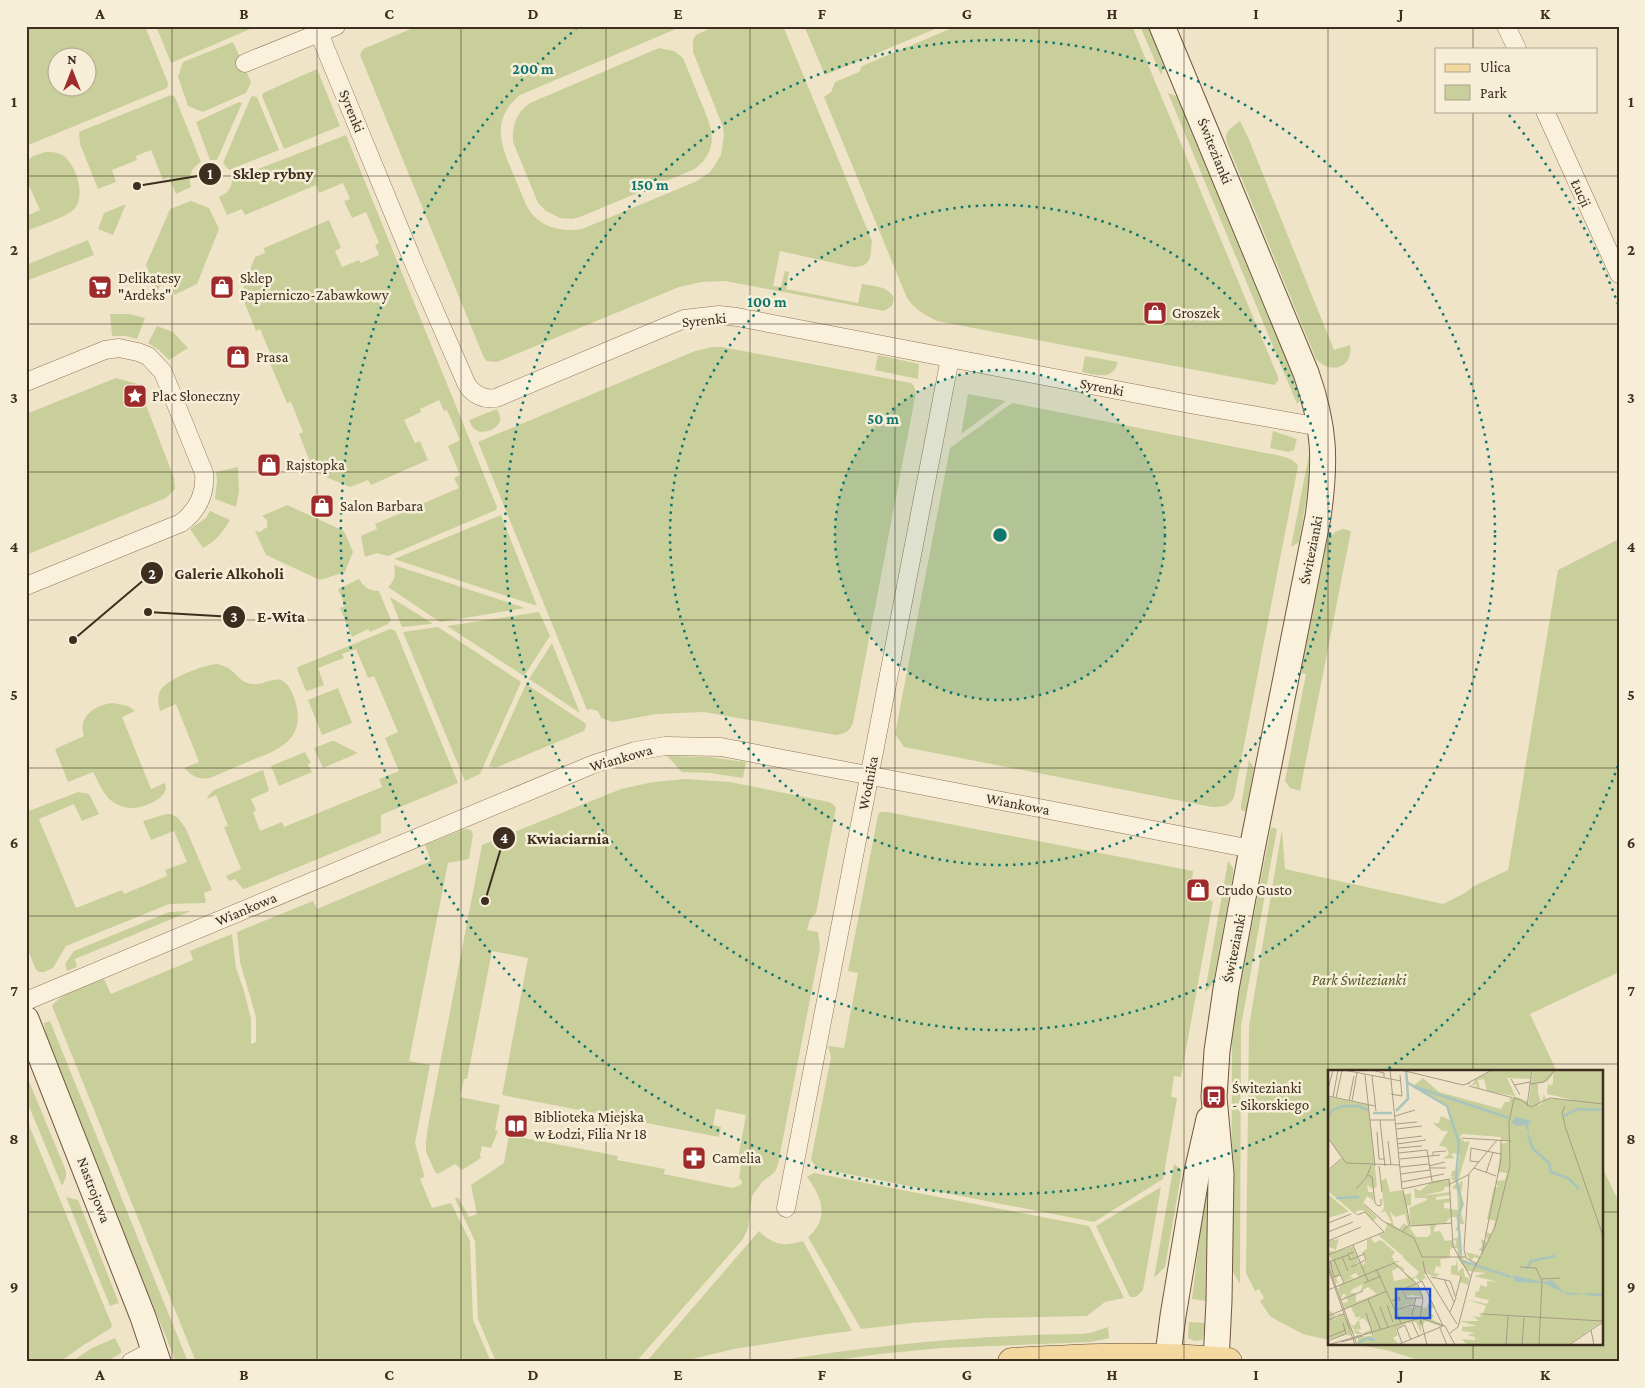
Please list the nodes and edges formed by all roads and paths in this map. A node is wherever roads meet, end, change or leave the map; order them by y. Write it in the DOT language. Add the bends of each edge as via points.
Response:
graph roads {
  1 [pos="336,26"];
  2 [pos="1162,26"];
  3 [pos="1506,26"];
  4 [pos="319,33"];
  5 [pos="1516,48"];
  6 [pos="245,63"];
  7 [pos="1544,112"];
  8 [pos="1619,274"];
  9 [pos="950,358"];
  10 [pos="26,382"];
  11 [pos="1321,427"];
  12 [pos="26,586"];
  13 [pos="870,775"];
  14 [pos="1252,849"];
  15 [pos="26,1001"];
  16 [pos="26,1019"];
  17 [pos="1214,1097"];
  18 [pos="786,1208"];
  19 [pos="156,1356"];
  20 [pos="1167,1359"];
  21 [pos="1220,1361"];
  22 [pos="131,1362"];
  23 [pos="1012,1362"];
  1 -- 4 [label="street"];
  2 -- 11 [label="street, Świtezianki" via="1306,373"];
  3 -- 5 [label="street"];
  4 -- 6 [label="street"];
  4 -- 9 [label="street, Syrenki" via="467,384 481,397 496,398 684,319 719,315"];
  7 -- 8 [label="street, Łucji"];
  9 -- 11 [label="street, Syrenki"];
  9 -- 13 [label="street, Wodnika"];
  10 -- 12 [label="street" via="106,350 119,348 148,356 164,372 204,473 205,484 196,508 181,523"];
  11 -- 14 [label="street, Świtezianki" via="1324,470 1318,517"];
  13 -- 14 [label="street, Wiankowa"];
  13 -- 15 [label="street, Wiankowa" via="721,747 666,746 635,751 594,764"];
  13 -- 18 [label="street, Wodnika"];
  14 -- 17 [label="street, Świtezianki" via="1226,989"];
  16 -- 19 [label="street, Nastrojowa"];
  17 -- 20 [label="street, Świtezianki" via="1197,1172"];
  17 -- 21 [label="street, Świtezianki" via="1221,1174"];
  19 -- 22 [label="street"];
  20 -- 21 [label="main road"];
  20 -- 23 [label="main road" via="1109,1357"];
}
